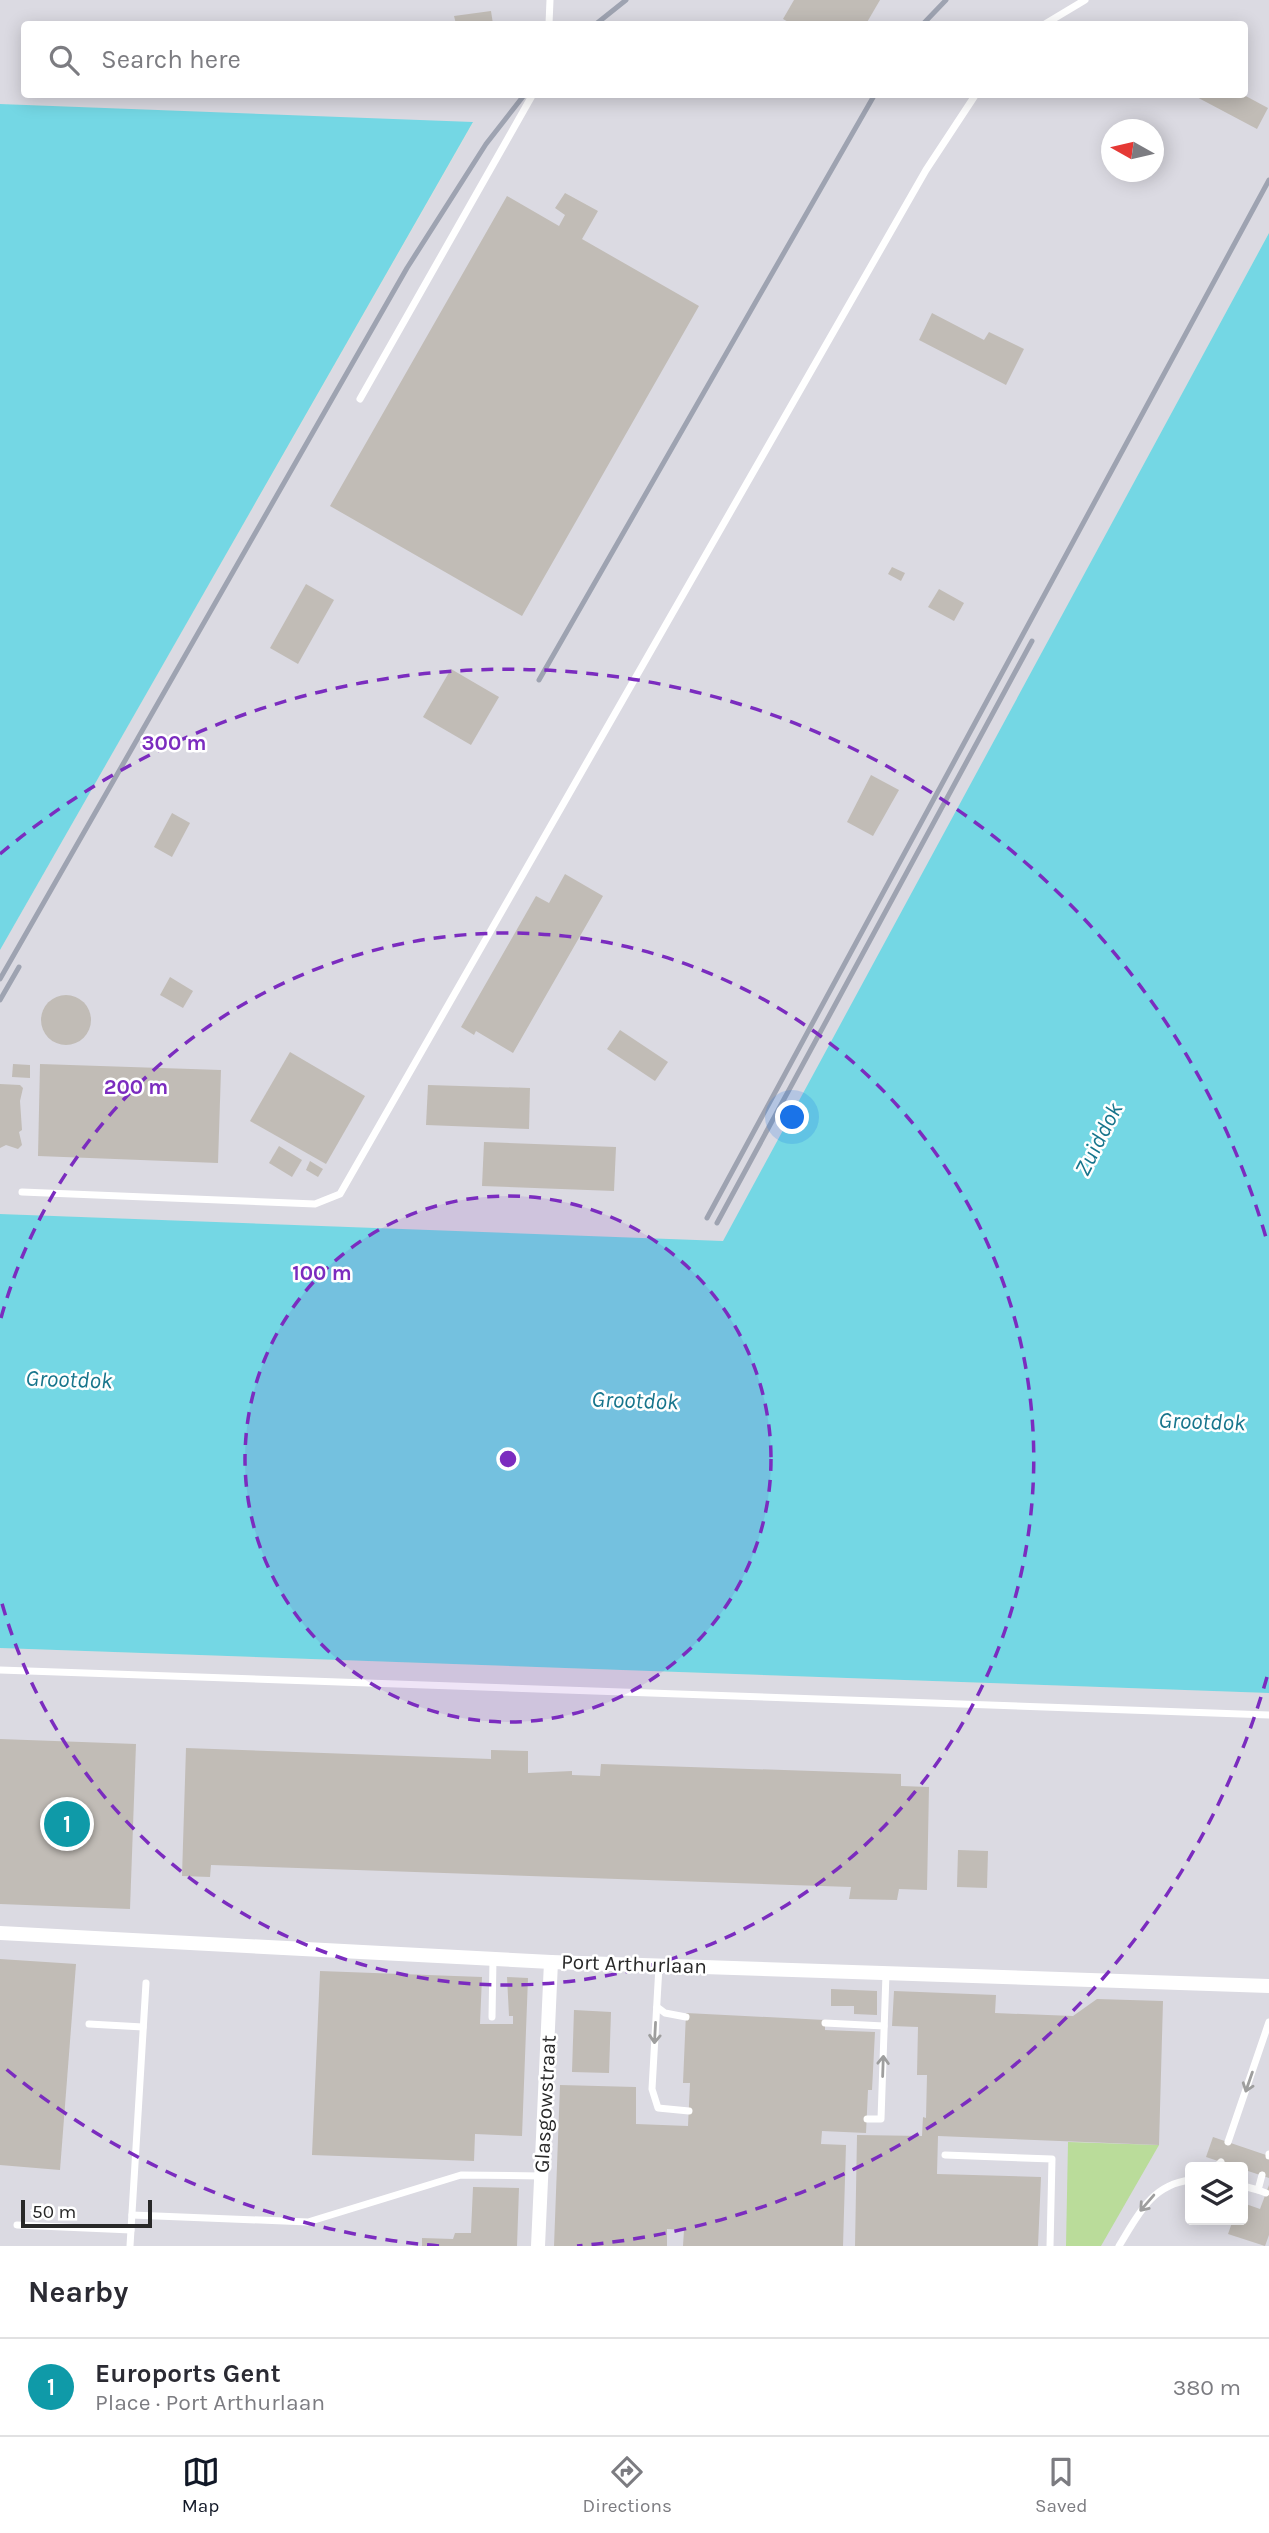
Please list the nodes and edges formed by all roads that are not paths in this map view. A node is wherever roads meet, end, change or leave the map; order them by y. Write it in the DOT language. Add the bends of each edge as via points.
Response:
graph roads {
  1 [pos="550,0"];
  2 [pos="1085,0"];
  3 [pos="549,21"];
  4 [pos="1050,21"];
  5 [pos="531,98"];
  6 [pos="973,98"];
  7 [pos="360,399"];
  8 [pos="22,1192"];
  9 [pos="0,1670"];
  10 [pos="1269,1715"];
  11 [pos="0,1933"];
  12 [pos="493,1959"];
  13 [pos="551,1962"];
  14 [pos="659,1965"];
  15 [pos="886,1972"];
  16 [pos="146,1983"];
  17 [pos="1269,1986"];
  18 [pos="657,2007"];
  19 [pos="492,2017"];
  20 [pos="686,2017"];
  21 [pos="1269,2022"];
  22 [pos="825,2023"];
  23 [pos="89,2024"];
  24 [pos="884,2026"];
  25 [pos="143,2027"];
  26 [pos="688,2110"];
  27 [pos="867,2119"];
  28 [pos="1228,2142"];
  29 [pos="945,2155"];
  30 [pos="1262,2175"];
  31 [pos="541,2176"];
  32 [pos="1185,2181"];
  33 [pos="1248,2187"];
  34 [pos="132,2215"];
  35 [pos="17,2225"];
  36 [pos="131,2230"];
  37 [pos="131,2246"];
  38 [pos="538,2246"];
  39 [pos="1049,2246"];
  40 [pos="1119,2246"];
  1 -- 3 [label="lane"];
  2 -- 4 [label="lane"];
  5 -- 7 [label="lane"];
  6 -- 8 [label="lane" via="926,170 340,1194 315,1204"];
  9 -- 10 [label="lane"];
  11 -- 12 [label="street, Port Arthurlaan"];
  12 -- 13 [label="street, Port Arthurlaan"];
  12 -- 19 [label="lane"];
  13 -- 14 [label="street, Port Arthurlaan"];
  13 -- 31 [label="street, Glasgowstraat"];
  14 -- 15 [label="street, Port Arthurlaan"];
  14 -- 18 [label="lane"];
  15 -- 17 [label="street, Port Arthurlaan"];
  15 -- 24 [label="lane"];
  16 -- 25 [label="lane"];
  18 -- 20 [label="lane"];
  18 -- 26 [label="lane, one-way" via="652,2089 658,2108"];
  21 -- 28 [label="lane, one-way"];
  22 -- 24 [label="lane"];
  23 -- 25 [label="lane"];
  27 -- 24 [label="lane, one-way" via="881,2119"];
  25 -- 34 [label="lane"];
  29 -- 39 [label="lane" via="1052,2159"];
  30 -- 33 [label="lane" via="1262,2191"];
  31 -- 34 [label="lane" via="461,2175 308,2222"];
  31 -- 38 [label="street, Glasgowstraat"];
  32 -- 40 [label="lane, one-way" via="1171,2182 1146,2201"];
  34 -- 36 [label="lane"];
  35 -- 36 [label="lane"];
  36 -- 37 [label="lane"];
}
